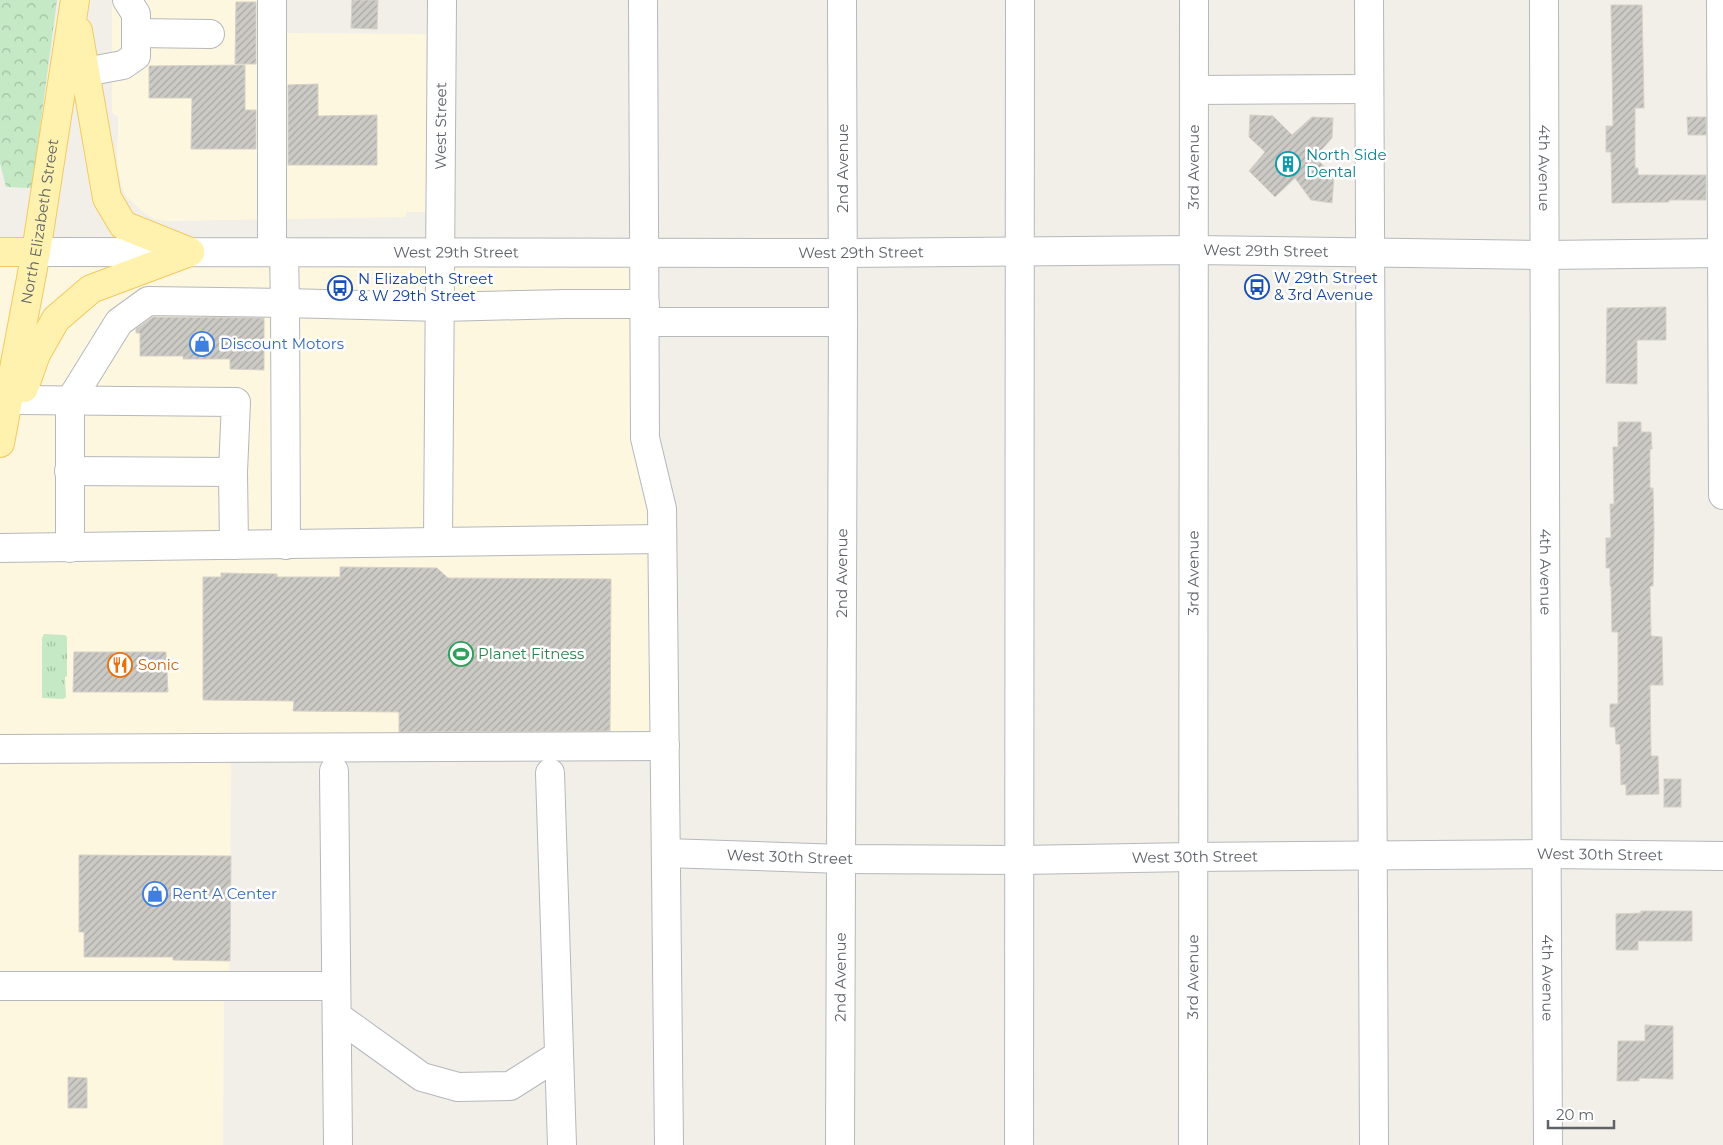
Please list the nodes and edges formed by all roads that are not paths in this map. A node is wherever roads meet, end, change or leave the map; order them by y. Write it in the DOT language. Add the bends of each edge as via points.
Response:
graph roads {
  1 [pos="127,0"];
  2 [pos="272,0"];
  3 [pos="442,0"];
  4 [pos="643,0"];
  5 [pos="842,0"];
  6 [pos="1020,0"];
  7 [pos="1194,0"];
  8 [pos="1369,0"];
  9 [pos="1544,0"];
  10 [pos="1721,0"];
  11 [pos="75,4"];
  12 [pos="136,33"];
  13 [pos="210,34"];
  14 [pos="85,72"];
  15 [pos="1369,89"];
  16 [pos="1194,90"];
  17 [pos="1194,250"];
  18 [pos="1021,251"];
  19 [pos="0,252"];
  20 [pos="36,252"];
  21 [pos="190,252"];
  22 [pos="278,252"];
  23 [pos="441,252"];
  24 [pos="645,252"];
  25 [pos="843,253"];
  26 [pos="1370,253"];
  27 [pos="1722,253"];
  28 [pos="1543,254"];
  29 [pos="285,303"];
  30 [pos="441,307"];
  31 [pos="645,313"];
  32 [pos="843,322"];
  33 [pos="19,400"];
  34 [pos="70,401"];
  35 [pos="0,442"];
  36 [pos="0,454"];
  37 [pos="70,471"];
  38 [pos="233,472"];
  39 [pos="1723,495"];
  40 [pos="662,539"];
  41 [pos="438,541"];
  42 [pos="234,545"];
  43 [pos="286,545"];
  44 [pos="0,548"];
  45 [pos="70,548"];
  46 [pos="665,746"];
  47 [pos="0,749"];
  48 [pos="334,771"];
  49 [pos="550,773"];
  50 [pos="666,853"];
  51 [pos="1547,854"];
  52 [pos="1372,856"];
  53 [pos="1723,856"];
  54 [pos="1192,857"];
  55 [pos="842,859"];
  56 [pos="1020,860"];
  57 [pos="0,986"];
  58 [pos="336,986"];
  59 [pos="337,1016"];
  60 [pos="559,1055"];
  61 [pos="338,1145"];
  62 [pos="562,1145"];
  63 [pos="669,1145"];
  64 [pos="840,1145"];
  65 [pos="1019,1145"];
  66 [pos="1193,1145"];
  67 [pos="1374,1145"];
  68 [pos="1548,1145"];
  1 -- 12 [label="street" via="136,14"];
  2 -- 22 [label="street"];
  3 -- 23 [label="street, West Street"];
  4 -- 24 [label="street"];
  5 -- 25 [label="street, 2nd Avenue"];
  6 -- 18 [label="street"];
  7 -- 16 [label="street, 3rd Avenue"];
  8 -- 15 [label="street"];
  9 -- 28 [label="street, 4th Avenue"];
  10 -- 27 [label="street"];
  11 -- 14 [label="main road"];
  11 -- 20 [label="main road, North Elizabeth Street"];
  12 -- 13 [label="street"];
  12 -- 14 [label="street" via="136,56 123,65"];
  14 -- 21 [label="main road" via="107,198 123,225"];
  15 -- 16 [label="street"];
  15 -- 26 [label="street"];
  16 -- 17 [label="street, 3rd Avenue"];
  17 -- 18 [label="street, West 29th Street"];
  17 -- 26 [label="street, West 29th Street"];
  17 -- 54 [label="street, 3rd Avenue"];
  18 -- 25 [label="street, West 29th Street"];
  18 -- 56 [label="street"];
  19 -- 20 [label="main road, West 29th Street"];
  20 -- 21 [label="street, West 29th Street"];
  20 -- 35 [label="main road, North Elizabeth Street"];
  21 -- 22 [label="street, West 29th Street"];
  21 -- 33 [label="main road" via="91,288 56,319 36,354"];
  22 -- 23 [label="street, West 29th Street"];
  22 -- 29 [label="street"];
  23 -- 24 [label="street, West 29th Street"];
  23 -- 30 [label="street, West Street"];
  24 -- 25 [label="street, West 29th Street"];
  24 -- 31 [label="street"];
  25 -- 32 [label="street, 2nd Avenue"];
  26 -- 28 [label="street, West 29th Street"];
  26 -- 52 [label="street"];
  27 -- 28 [label="street, West 29th Street"];
  27 -- 39 [label="street"];
  28 -- 51 [label="street, 4th Avenue"];
  29 -- 30 [label="street"];
  29 -- 34 [label="street" via="148,301 119,322"];
  29 -- 43 [label="street"];
  30 -- 31 [label="street" via="565,304"];
  30 -- 41 [label="street, West Street"];
  31 -- 32 [label="street"];
  31 -- 40 [label="street" via="645,438 662,509"];
  32 -- 55 [label="street, 2nd Avenue"];
  33 -- 34 [label="street"];
  33 -- 36 [label="main road"];
  34 -- 37 [label="street"];
  34 -- 38 [label="street" via="236,402"];
  37 -- 38 [label="street"];
  37 -- 45 [label="street"];
  38 -- 42 [label="street"];
  40 -- 41 [label="street"];
  40 -- 46 [label="street"];
  41 -- 43 [label="street"];
  42 -- 43 [label="street"];
  42 -- 45 [label="street"];
  44 -- 45 [label="street"];
  46 -- 47 [label="street"];
  46 -- 50 [label="street"];
  48 -- 58 [label="street"];
  49 -- 60 [label="street"];
  50 -- 55 [label="street, West 30th Street"];
  50 -- 63 [label="street"];
  51 -- 52 [label="street, West 30th Street"];
  51 -- 53 [label="street, West 30th Street"];
  51 -- 68 [label="street, 4th Avenue"];
  52 -- 54 [label="street, West 30th Street"];
  52 -- 67 [label="street"];
  54 -- 56 [label="street, West 30th Street"];
  54 -- 66 [label="street, 3rd Avenue"];
  55 -- 56 [label="street, West 30th Street"];
  55 -- 64 [label="street, 2nd Avenue"];
  56 -- 65 [label="street"];
  57 -- 58 [label="street"];
  58 -- 59 [label="street"];
  59 -- 60 [label="street" via="422,1077 458,1087 510,1086"];
  59 -- 61 [label="street"];
  60 -- 62 [label="street"];
}
